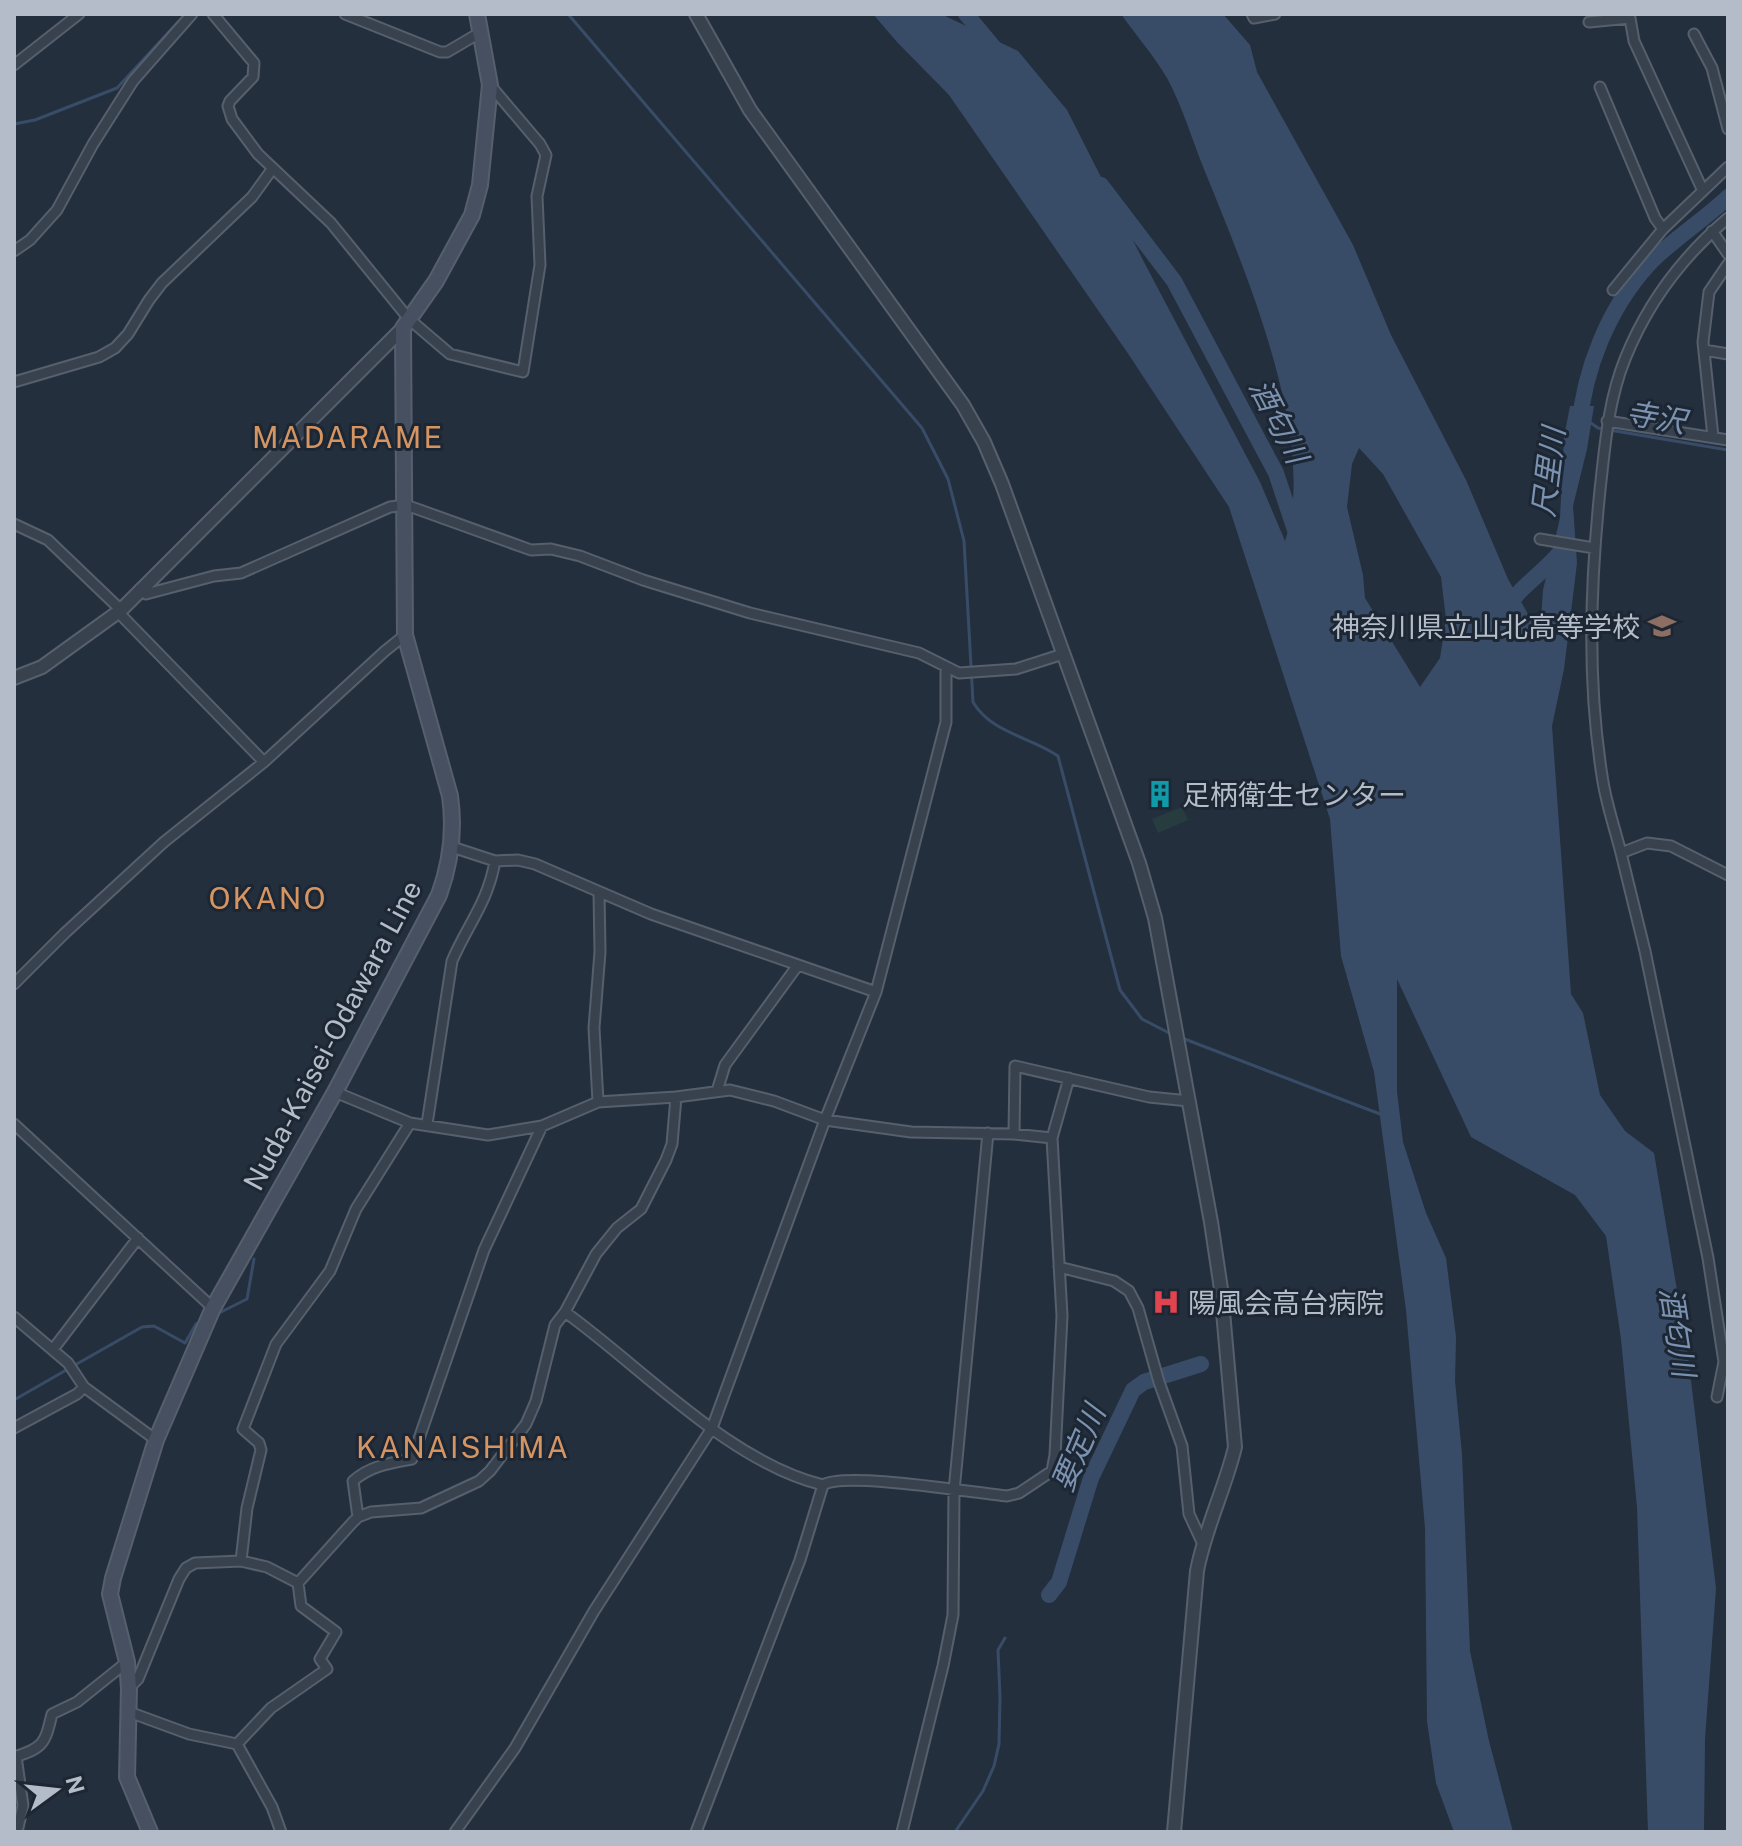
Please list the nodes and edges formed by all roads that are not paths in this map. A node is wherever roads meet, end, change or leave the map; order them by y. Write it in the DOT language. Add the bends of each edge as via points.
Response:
graph roads {
  1 [pos="79,14"];
  2 [pos="192,14"];
  3 [pos="213,14"];
  4 [pos="345,14"];
  5 [pos="477,14"];
  6 [pos="696,14"];
  7 [pos="1252,14"];
  8 [pos="1275,14"];
  9 [pos="1589,22"];
  10 [pos="481,32"];
  11 [pos="1694,34"];
  12 [pos="14,65"];
  13 [pos="490,85"];
  14 [pos="1600,87"];
  15 [pos="1728,129"];
  16 [pos="1728,167"];
  17 [pos="273,168"];
  18 [pos="1703,191"];
  19 [pos="1728,218"];
  20 [pos="1663,229"];
  21 [pos="1712,231"];
  22 [pos="14,251"];
  23 [pos="1728,254"];
  24 [pos="1728,264"];
  25 [pos="1613,290"];
  26 [pos="406,324"];
  27 [pos="1704,350"];
  28 [pos="1728,354"];
  29 [pos="14,382"];
  30 [pos="1607,422"];
  31 [pos="1713,437"];
  32 [pos="1728,440"];
  33 [pos="406,505"];
  34 [pos="14,524"];
  35 [pos="1540,539"];
  36 [pos="1594,548"];
  37 [pos="140,589"];
  38 [pos="120,611"];
  39 [pos="405,635"];
  40 [pos="1063,654"];
  41 [pos="946,667"];
  42 [pos="14,678"];
  43 [pos="264,762"];
  44 [pos="452,847"];
  45 [pos="1621,853"];
  46 [pos="495,861"];
  47 [pos="1728,875"];
  48 [pos="599,892"];
  49 [pos="798,965"];
  50 [pos="14,984"];
  51 [pos="876,992"];
  52 [pos="1069,1078"];
  53 [pos="717,1091"];
  54 [pos="335,1092"];
  55 [pos="676,1097"];
  56 [pos="1189,1101"];
  57 [pos="598,1102"];
  58 [pos="825,1120"];
  59 [pos="410,1123"];
  60 [pos="14,1124"];
  61 [pos="427,1124"];
  62 [pos="542,1126"];
  63 [pos="988,1133"];
  64 [pos="1014,1134"];
  65 [pos="1052,1138"];
  66 [pos="138,1238"];
  67 [pos="1059,1267"];
  68 [pos="212,1309"];
  69 [pos="565,1312"];
  70 [pos="14,1317"];
  71 [pos="54,1348"];
  72 [pos="84,1387"];
  73 [pos="1717,1397"];
  74 [pos="14,1428"];
  75 [pos="712,1428"];
  76 [pos="156,1440"];
  77 [pos="823,1485"];
  78 [pos="954,1491"];
  79 [pos="358,1517"];
  80 [pos="1202,1542"];
  81 [pos="241,1561"];
  82 [pos="298,1583"];
  83 [pos="127,1662"];
  84 [pos="129,1688"];
  85 [pos="129,1712"];
  86 [pos="237,1744"];
  87 [pos="15,1757"];
  88 [pos="17,1832"];
  89 [pos="150,1832"];
  90 [pos="281,1832"];
  91 [pos="455,1832"];
  92 [pos="696,1832"];
  93 [pos="902,1832"];
  94 [pos="1174,1832"];
  1 -- 12 [label="street"];
  2 -- 22 [label="street" via="133,81 57,210"];
  3 -- 17 [label="street" via="254,63 253,77 230,101 229,113"];
  4 -- 10 [label="street" via="440,52"];
  5 -- 10 [label="main road"];
  6 -- 40 [label="street" via="750,110 970,417 1002,484"];
  7 -- 8 [label="street"];
  9 -- 18 [label="street" via="1630,18 1634,41"];
  10 -- 13 [label="main road"];
  11 -- 15 [label="street" via="1712,68"];
  13 -- 26 [label="main road" via="472,215"];
  13 -- 26 [label="street" via="546,155 537,196 540,265 523,372 450,354"];
  14 -- 20 [label="street"];
  16 -- 18 [label="street"];
  17 -- 26 [label="street" via="343,235"];
  17 -- 29 [label="street" via="252,197 162,283 115,348"];
  18 -- 20 [label="street"];
  19 -- 21 [label="street"];
  20 -- 25 [label="street"];
  21 -- 23 [label="street"];
  21 -- 30 [label="street" via="1645,315 1624,359"];
  24 -- 27 [label="street" via="1709,292"];
  26 -- 33 [label="main road, Nuda-Kaisei-Odawara Line"];
  26 -- 37 [label="street"];
  27 -- 28 [label="street"];
  27 -- 31 [label="street"];
  30 -- 31 [label="street"];
  30 -- 36 [label="street"];
  31 -- 32 [label="street"];
  33 -- 37 [label="street" via="390,507 241,573 146,594"];
  33 -- 39 [label="main road, Nuda-Kaisei-Odawara Line"];
  33 -- 41 [label="street" via="531,550 580,556 750,613 919,653"];
  34 -- 38 [label="street" via="55,546"];
  35 -- 36 [label="street"];
  36 -- 45 [label="street" via="1594,712 1603,785"];
  37 -- 38 [label="street"];
  38 -- 42 [label="street" via="42,667"];
  38 -- 43 [label="street"];
  39 -- 43 [label="street"];
  39 -- 44 [label="main road, Nuda-Kaisei-Odawara Line" via="450,796"];
  40 -- 41 [label="street" via="1016,669 959,673"];
  40 -- 56 [label="street" via="1155,918"];
  41 -- 51 [label="street" via="946,722"];
  43 -- 50 [label="street" via="164,842"];
  44 -- 46 [label="street"];
  44 -- 54 [label="main road, Nuda-Kaisei-Odawara Line" via="439,895"];
  45 -- 47 [label="street" via="1647,843 1671,846"];
  45 -- 73 [label="street" via="1708,1258 1724,1362"];
  46 -- 48 [label="street" via="535,864"];
  46 -- 61 [label="street" via="487,896 452,961"];
  48 -- 49 [label="street"];
  48 -- 57 [label="street" via="594,1028"];
  49 -- 51 [label="street"];
  49 -- 53 [label="street" via="725,1065"];
  51 -- 58 [label="street"];
  52 -- 56 [label="street"];
  52 -- 64 [label="street" via="1015,1066"];
  52 -- 65 [label="street"];
  53 -- 55 [label="street"];
  53 -- 58 [label="street" via="747,1093"];
  54 -- 59 [label="street"];
  54 -- 68 [label="main road, Nuda-Kaisei-Odawara Line"];
  55 -- 57 [label="street"];
  55 -- 69 [label="street" via="672,1144 641,1209 596,1254"];
  56 -- 80 [label="street" via="1221,1289 1235,1447"];
  57 -- 62 [label="street"];
  58 -- 63 [label="street" via="911,1132"];
  58 -- 75 [label="street"];
  59 -- 61 [label="street"];
  59 -- 81 [label="street" via="356,1209 330,1271 276,1344 243,1429 261,1450"];
  60 -- 66 [label="street"];
  61 -- 62 [label="street" via="488,1135"];
  62 -- 79 [label="street" via="484,1250 412,1459 379,1466 353,1481"];
  63 -- 64 [label="street"];
  63 -- 78 [label="street"];
  64 -- 65 [label="street"];
  65 -- 67 [label="street"];
  66 -- 68 [label="street"];
  66 -- 71 [label="street"];
  67 -- 78 [label="street" via="1062,1316 1052,1471 1013,1495"];
  67 -- 80 [label="street" via="1114,1281 1129,1291 1138,1308 1182,1446 1189,1514"];
  68 -- 76 [label="main road, Nuda-Kaisei-Odawara Line"];
  69 -- 75 [label="street"];
  69 -- 79 [label="street" via="555,1325 526,1424 490,1471 421,1508"];
  70 -- 71 [label="street"];
  71 -- 72 [label="street"];
  72 -- 74 [label="street"];
  72 -- 76 [label="street"];
  75 -- 77 [label="street" via="772,1467"];
  75 -- 91 [label="street" via="594,1611 515,1748"];
  76 -- 83 [label="main road, Nuda-Kaisei-Odawara Line" via="110,1594"];
  77 -- 78 [label="street" via="830,1480 879,1482"];
  77 -- 92 [label="street" via="800,1560"];
  78 -- 93 [label="street" via="953,1615"];
  79 -- 82 [label="street"];
  80 -- 94 [label="street"];
  81 -- 82 [label="street"];
  81 -- 84 [label="street" via="186,1568 138,1679"];
  82 -- 86 [label="street" via="301,1606 336,1632 320,1659 327,1669 271,1708"];
  83 -- 84 [label="main road, Nuda-Kaisei-Odawara Line"];
  83 -- 87 [label="street" via="77,1702 52,1714 43,1745 36,1751"];
  84 -- 85 [label="main road, Nuda-Kaisei-Odawara Line"];
  85 -- 86 [label="street" via="189,1734"];
  85 -- 89 [label="main road, Nuda-Kaisei-Odawara Line" via="127,1777"];
  86 -- 90 [label="street"];
  87 -- 88 [label="street" via="23,1806"];
}
